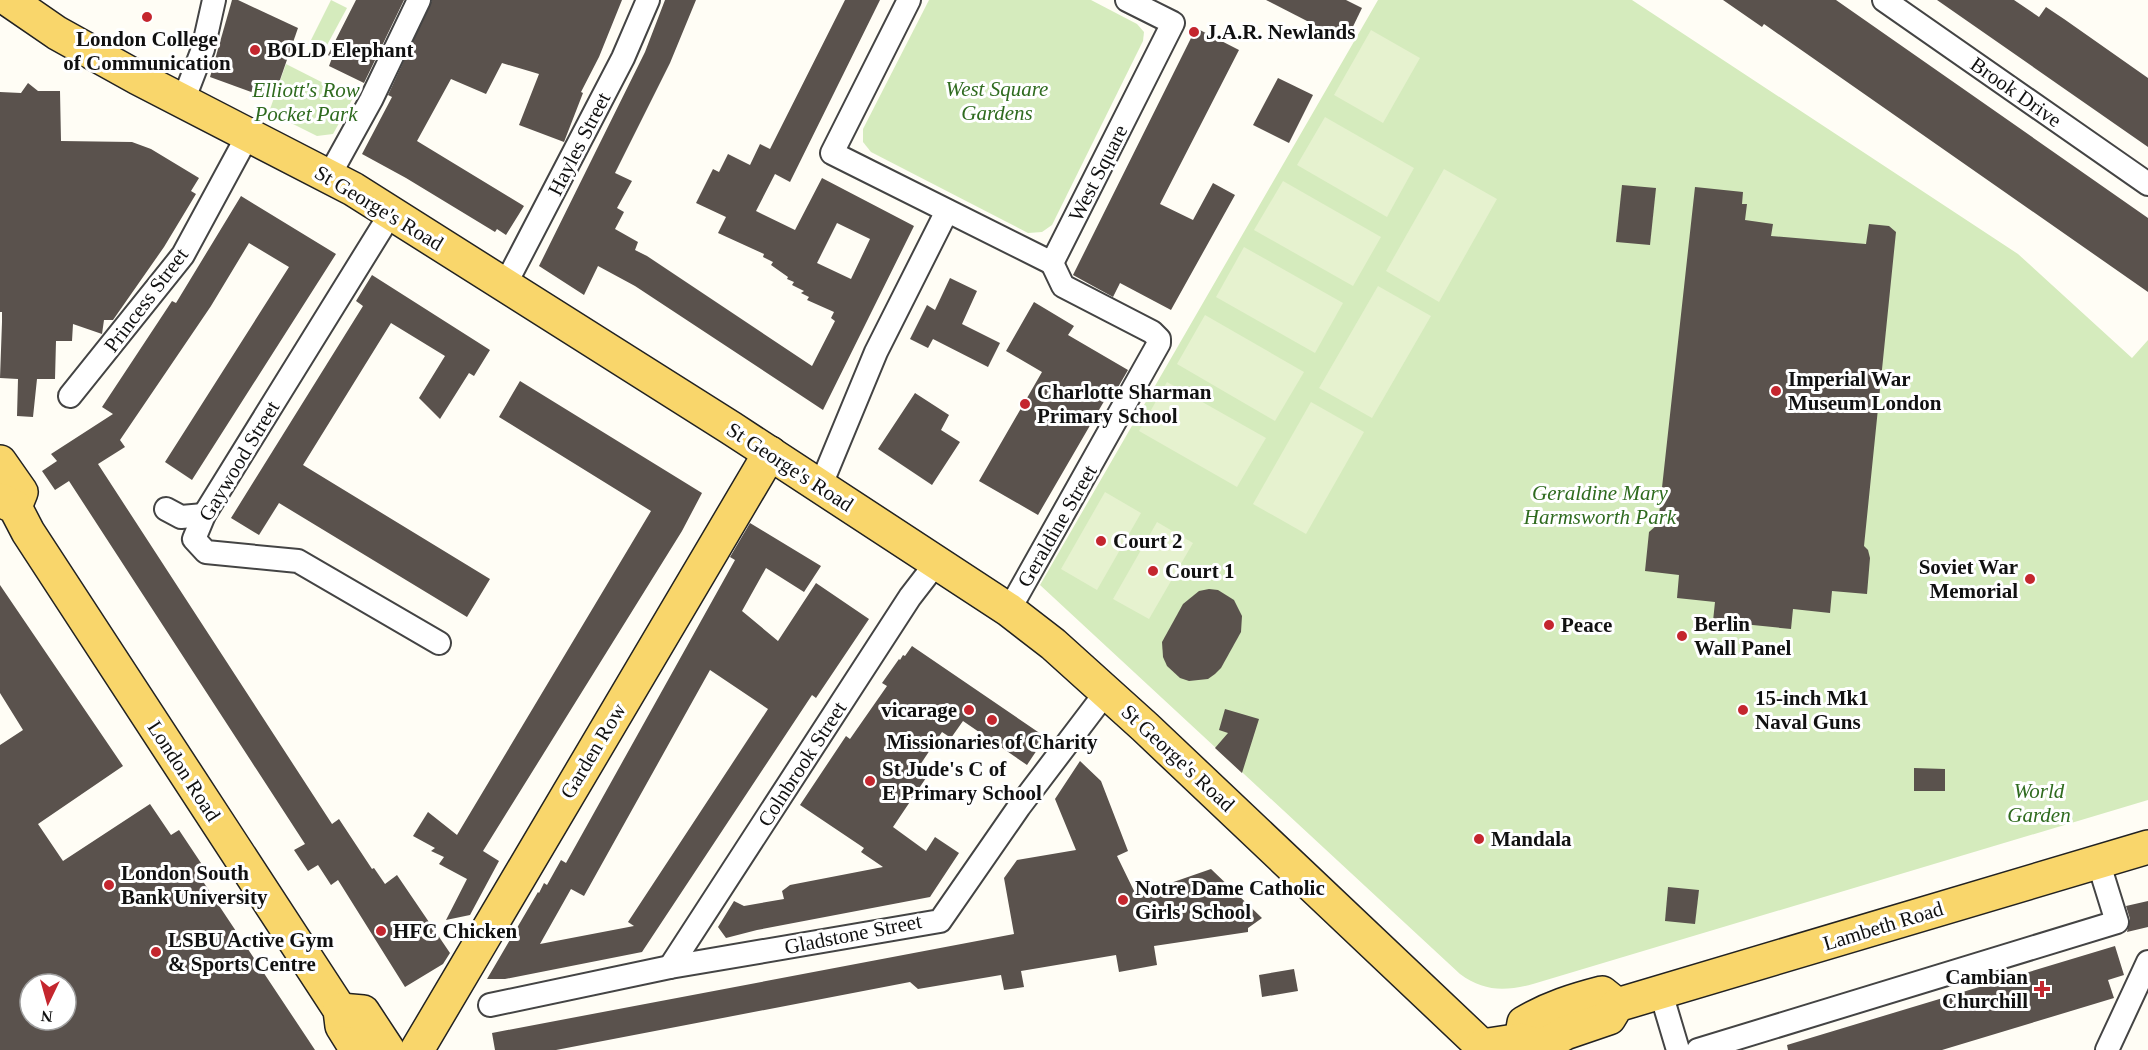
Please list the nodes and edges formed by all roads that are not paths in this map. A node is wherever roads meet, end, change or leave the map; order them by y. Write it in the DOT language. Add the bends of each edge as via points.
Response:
graph roads {
  1 [pos="9,0"];
  2 [pos="214,0"];
  3 [pos="419,0"];
  4 [pos="648,0"];
  5 [pos="909,0"];
  6 [pos="1127,0"];
  7 [pos="1884,0"];
  8 [pos="183,101"];
  9 [pos="248,135"];
  10 [pos="329,176"];
  11 [pos="2148,184"];
  12 [pos="947,211"];
  13 [pos="391,213"];
  14 [pos="1052,263"];
  15 [pos="505,285"];
  16 [pos="70,396"];
  17 [pos="770,453"];
  18 [pos="0,462"];
  19 [pos="820,487"];
  20 [pos="8,504"];
  21 [pos="166,509"];
  22 [pos="204,515"];
  23 [pos="938,562"];
  24 [pos="1010,610"];
  25 [pos="439,643"];
  26 [pos="1107,691"];
  27 [pos="2148,847"];
  28 [pos="2098,861"];
  29 [pos="2148,962"];
  30 [pos="670,967"];
  31 [pos="1661,993"];
  32 [pos="490,1005"];
  33 [pos="340,1010"];
  34 [pos="1480,1049"];
  35 [pos="357,1050"];
  36 [pos="388,1050"];
  37 [pos="417,1050"];
  38 [pos="1678,1050"];
  39 [pos="1698,1050"];
  40 [pos="2107,1050"];
  1 -- 8 [label="main road, St George's Road" via="57,33"];
  2 -- 8 [label="street" via="203,49"];
  3 -- 10 [label="street"];
  4 -- 15 [label="street, Hayles Street" via="623,58"];
  5 -- 12 [label="street" via="832,153"];
  6 -- 14 [label="street, West Square" via="1173,23"];
  7 -- 11 [label="street, Brook Drive"];
  8 -- 9 [label="main road, St George's Road"];
  9 -- 10 [label="main road, St George's Road"];
  9 -- 16 [label="street, Princess Street" via="183,255"];
  10 -- 13 [label="main road, St George's Road"];
  12 -- 14 [label="street"];
  12 -- 19 [label="street" via="876,352"];
  13 -- 15 [label="main road, St George's Road"];
  13 -- 22 [label="street, Gaywood Street"];
  14 -- 24 [label="street, Geraldine Street" via="1063,286 1152,332 1159,343"];
  15 -- 17 [label="main road, St George's Road"];
  17 -- 19 [label="main road, St George's Road"];
  17 -- 37 [label="main road, Garden Row"];
  18 -- 20 [label="main road" via="21,492"];
  19 -- 23 [label="main road, St George's Road"];
  20 -- 33 [label="main road, London Road"];
  21 -- 22 [label="street" via="181,517"];
  22 -- 25 [label="street, Gaywood Street" via="194,539 206,552 298,561"];
  23 -- 24 [label="main road, St George's Road"];
  23 -- 30 [label="street, Colnbrook Street" via="910,597"];
  24 -- 26 [label="main road, St George's Road"];
  26 -- 30 [label="street, Gladstone Street" via="1019,807 940,921"];
  26 -- 34 [label="main road, St George's Road"];
  27 -- 28 [label="main road, Lambeth Road"];
  28 -- 31 [label="main road, Lambeth Road"];
  28 -- 39 [label="street" via="2117,922"];
  29 -- 40 [label="street"];
  30 -- 32 [label="street, Gladstone Street"];
  31 -- 34 [label="main road, Lambeth Road" via="1617,1005 1609,1018 1540,1047 1521,1040"];
  31 -- 38 [label="street"];
  33 -- 35 [label="main road, London Road" via="342,1026"];
  33 -- 36 [label="main road" via="363,1012"];
}
